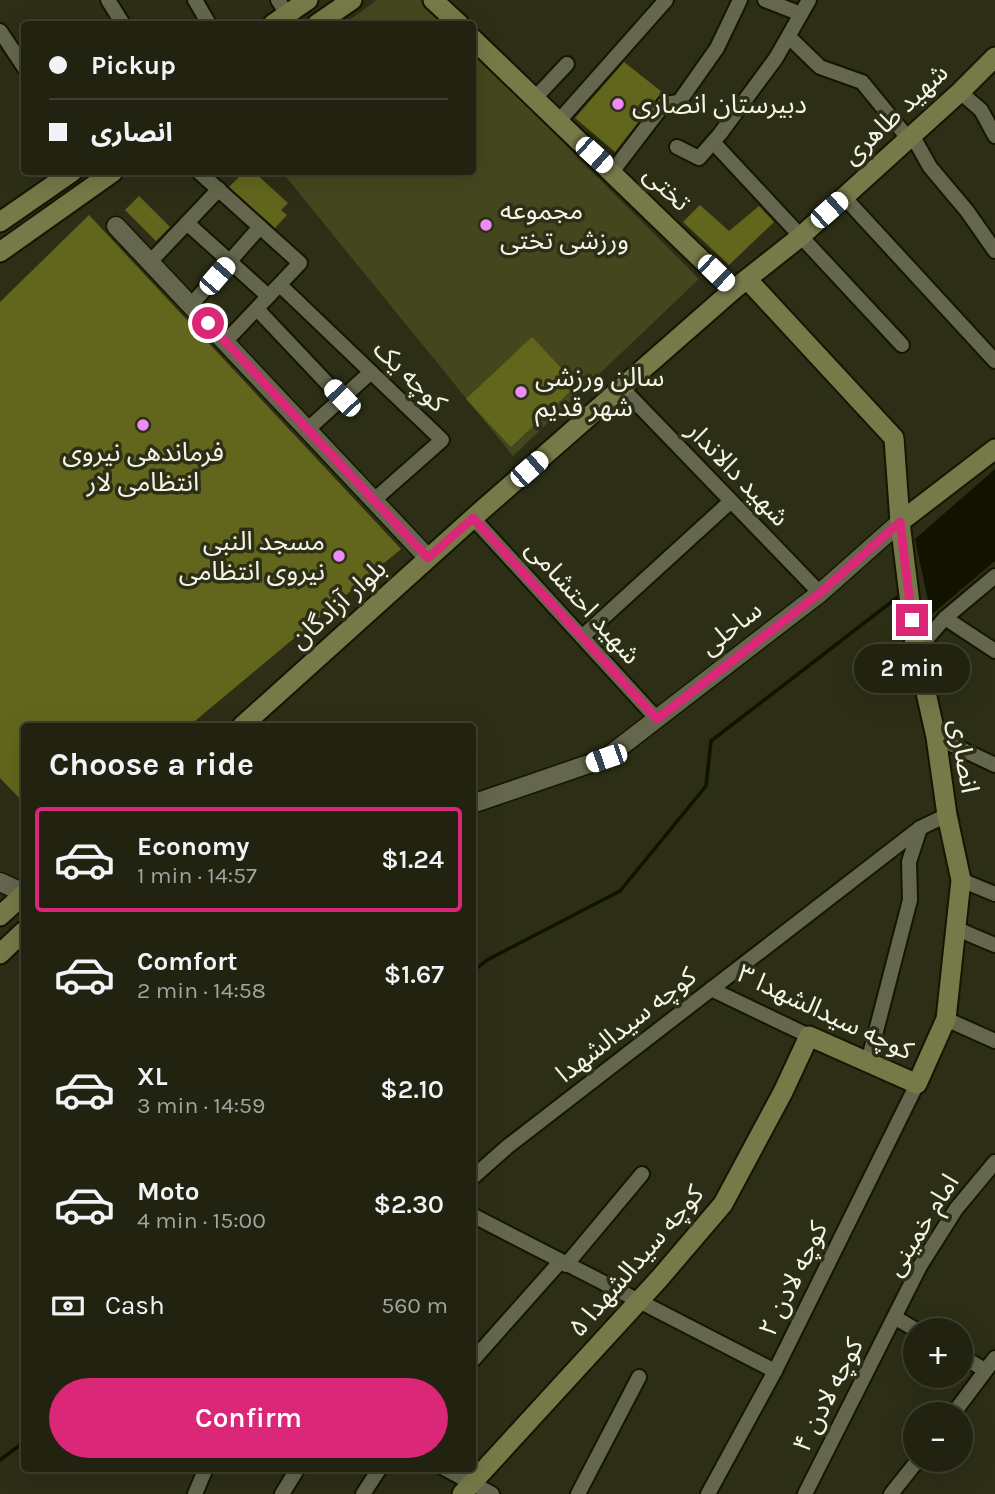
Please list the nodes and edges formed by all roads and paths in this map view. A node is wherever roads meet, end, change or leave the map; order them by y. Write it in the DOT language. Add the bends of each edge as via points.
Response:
graph roads {
  1 [pos="108,0"];
  2 [pos="195,0"];
  3 [pos="308,0"];
  4 [pos="352,0"];
  5 [pos="433,0"];
  6 [pos="666,0"];
  7 [pos="740,0"];
  8 [pos="765,0"];
  9 [pos="809,0"];
  10 [pos="279,13"];
  11 [pos="801,15"];
  12 [pos="121,21"];
  13 [pos="207,21"];
  14 [pos="321,21"];
  15 [pos="456,21"];
  16 [pos="0,32"];
  17 [pos="789,37"];
  18 [pos="476,42"];
  19 [pos="995,57"];
  20 [pos="21,63"];
  21 [pos="567,64"];
  22 [pos="960,92"];
  23 [pos="535,98"];
  24 [pos="558,122"];
  25 [pos="910,136"];
  26 [pos="995,136"];
  27 [pos="713,142"];
  28 [pos="677,147"];
  29 [pos="612,172"];
  30 [pos="68,175"];
  31 [pos="109,175"];
  32 [pos="203,175"];
  33 [pos="219,189"];
  34 [pos="844,197"];
  35 [pos="0,222"];
  36 [pos="187,223"];
  37 [pos="116,226"];
  38 [pos="260,227"];
  39 [pos="800,237"];
  40 [pos="995,251"];
  41 [pos="0,252"];
  42 [pos="230,261"];
  43 [pos="150,262"];
  44 [pos="740,284"];
  45 [pos="279,285"];
  46 [pos="268,296"];
  47 [pos="191,305"];
  48 [pos="257,309"];
  49 [pos="225,342"];
  50 [pos="902,345"];
  51 [pos="995,361"];
  52 [pos="371,372"];
  53 [pos="622,388"];
  54 [pos="342,398"];
  55 [pos="308,429"];
  56 [pos="995,449"];
  57 [pos="374,500"];
  58 [pos="730,502"];
  59 [pos="473,518"];
  60 [pos="900,522"];
  61 [pos="428,558"];
  62 [pos="995,576"];
  63 [pos="820,593"];
  64 [pos="945,618"];
  65 [pos="582,637"];
  66 [pos="915,648"];
  67 [pos="995,651"];
  68 [pos="261,707"];
  69 [pos="657,719"];
  70 [pos="238,723"];
  71 [pos="245,723"];
  72 [pos="936,737"];
  73 [pos="995,765"];
  74 [pos="476,803"];
  75 [pos="947,815"];
  76 [pos="920,828"];
  77 [pos="961,880"];
  78 [pos="0,881"];
  79 [pos="21,892"];
  80 [pos="995,894"];
  81 [pos="21,896"];
  82 [pos="0,916"];
  83 [pos="957,929"];
  84 [pos="21,933"];
  85 [pos="995,945"];
  86 [pos="0,954"];
  87 [pos="711,989"];
  88 [pos="946,1019"];
  89 [pos="809,1036"];
  90 [pos="995,1041"];
  91 [pos="868,1062"];
  92 [pos="917,1084"];
  93 [pos="995,1162"];
  94 [pos="642,1174"];
  95 [pos="476,1175"];
  96 [pos="476,1217"];
  97 [pos="563,1263"];
  98 [pos="638,1302"];
  99 [pos="896,1318"];
  100 [pos="903,1322"];
  101 [pos="476,1357"];
  102 [pos="995,1358"];
  103 [pos="973,1363"];
  104 [pos="985,1370"];
  105 [pos="775,1371"];
  106 [pos="639,1377"];
  107 [pos="962,1402"];
  108 [pos="204,1472"];
  109 [pos="296,1472"];
  110 [pos="377,1472"];
  111 [pos="448,1472"];
  112 [pos="908,1472"];
  113 [pos="467,1489"];
  114 [pos="195,1494"];
  115 [pos="282,1494"];
  116 [pos="363,1494"];
  117 [pos="492,1494"];
  118 [pos="578,1494"];
  119 [pos="708,1494"];
  120 [pos="805,1494"];
  121 [pos="891,1494"];
  1 -- 12 [label="street"];
  2 -- 13 [label="street"];
  3 -- 10 [label="main road"];
  4 -- 14 [label="main road"];
  5 -- 15 [label="main road"];
  6 -- 24 [label="street"];
  7 -- 29 [label="street" via="717,48 679,102 664,104"];
  8 -- 11 [label="street"];
  9 -- 11 [label="street"];
  11 -- 17 [label="street"];
  16 -- 20 [label="street"];
  17 -- 25 [label="street" via="820,67 862,82"];
  17 -- 27 [label="street"];
  18 -- 23 [label="main road, تختی"];
  19 -- 22 [label="main road, شهید طاهری"];
  21 -- 23 [label="street"];
  22 -- 25 [label="main road, شهید طاهری"];
  22 -- 26 [label="street" via="981,110"];
  23 -- 24 [label="main road, تختی"];
  24 -- 29 [label="main road, تختی"];
  25 -- 34 [label="main road, شهید طاهری"];
  25 -- 40 [label="street"];
  27 -- 28 [label="street" via="699,158"];
  27 -- 39 [label="street"];
  29 -- 44 [label="main road, تختی"];
  30 -- 35 [label="main road"];
  31 -- 41 [label="main road"];
  32 -- 33 [label="street"];
  33 -- 36 [label="street"];
  33 -- 38 [label="street"];
  34 -- 39 [label="main road, شهید طاهری"];
  34 -- 51 [label="street"];
  36 -- 42 [label="street"];
  36 -- 43 [label="street"];
  37 -- 43 [label="street"];
  38 -- 42 [label="street"];
  38 -- 45 [label="street" via="300,263"];
  39 -- 44 [label="main road, شهید طاهری"];
  39 -- 50 [label="street"];
  42 -- 46 [label="street"];
  42 -- 47 [label="street"];
  43 -- 47 [label="street"];
  44 -- 53 [label="main road, بلوار آزادگان"];
  44 -- 60 [label="main road, انصاری" via="894,438"];
  45 -- 46 [label="street"];
  45 -- 52 [label="street, کوچه یک"];
  46 -- 48 [label="street"];
  47 -- 49 [label="street"];
  48 -- 49 [label="street"];
  48 -- 54 [label="street"];
  49 -- 55 [label="street"];
  52 -- 54 [label="street"];
  52 -- 57 [label="street, کوچه یک" via="442,440"];
  53 -- 58 [label="street, شهید دالاندار"];
  53 -- 59 [label="main road, بلوار آزادگان"];
  54 -- 55 [label="street"];
  55 -- 57 [label="street"];
  56 -- 60 [label="main road, ساحلی"];
  57 -- 61 [label="street"];
  58 -- 63 [label="street, شهید دالاندار"];
  58 -- 65 [label="street"];
  59 -- 61 [label="main road, بلوار آزادگان"];
  59 -- 65 [label="street, شهید احتشامی"];
  60 -- 63 [label="street, ساحلی"];
  60 -- 66 [label="main road, انصاری"];
  61 -- 68 [label="main road, بلوار آزادگان"];
  62 -- 64 [label="street"];
  63 -- 69 [label="street, ساحلی"];
  64 -- 66 [label="street"];
  64 -- 67 [label="street"];
  65 -- 69 [label="street, شهید احتشامی"];
  66 -- 72 [label="main road, انصاری"];
  68 -- 70 [label="main road, بلوار آزادگان"];
  68 -- 71 [label="main road, بلوار آزادگان"];
  69 -- 74 [label="street, ساحلی" via="606,758"];
  72 -- 73 [label="street"];
  72 -- 75 [label="main road, انصاری"];
  75 -- 76 [label="street, کوچه سیدالشهدا"];
  75 -- 77 [label="main road, انصاری"];
  76 -- 87 [label="street, کوچه سیدالشهدا"];
  76 -- 91 [label="street" via="909,862 910,900"];
  77 -- 80 [label="street"];
  77 -- 83 [label="main road, انصاری"];
  78 -- 79 [label="street"];
  81 -- 82 [label="main road"];
  83 -- 85 [label="street"];
  83 -- 88 [label="main road, انصاری"];
  84 -- 86 [label="main road"];
  87 -- 89 [label="street, کوچه سیدالشهدا ۳"];
  87 -- 95 [label="street, کوچه سیدالشهدا"];
  88 -- 90 [label="street"];
  88 -- 92 [label="main road, انصاری"];
  89 -- 91 [label="main road, کوچه سیدالشهدا ۳"];
  89 -- 98 [label="main road, کوچه سیدالشهدا ۵" via="723,1203"];
  91 -- 92 [label="main road, کوچه سیدالشهدا ۳"];
  92 -- 105 [label="street, کوچه لادن ۲"];
  93 -- 99 [label="street, امام خمینی" via="956,1209 920,1266"];
  94 -- 97 [label="street"];
  96 -- 97 [label="street"];
  97 -- 98 [label="street"];
  97 -- 101 [label="street"];
  98 -- 105 [label="street"];
  98 -- 113 [label="main road, کوچه سیدالشهدا ۵"];
  99 -- 100 [label="street"];
  99 -- 120 [label="street, کوچه لادن ۴"];
  102 -- 104 [label="street"];
  103 -- 104 [label="street"];
  104 -- 107 [label="street"];
  105 -- 119 [label="street, کوچه لادن ۲"];
  106 -- 118 [label="street"];
  108 -- 114 [label="street"];
  109 -- 115 [label="street"];
  110 -- 116 [label="street"];
  111 -- 113 [label="street"];
  112 -- 121 [label="street"];
  113 -- 117 [label="street"];
}
